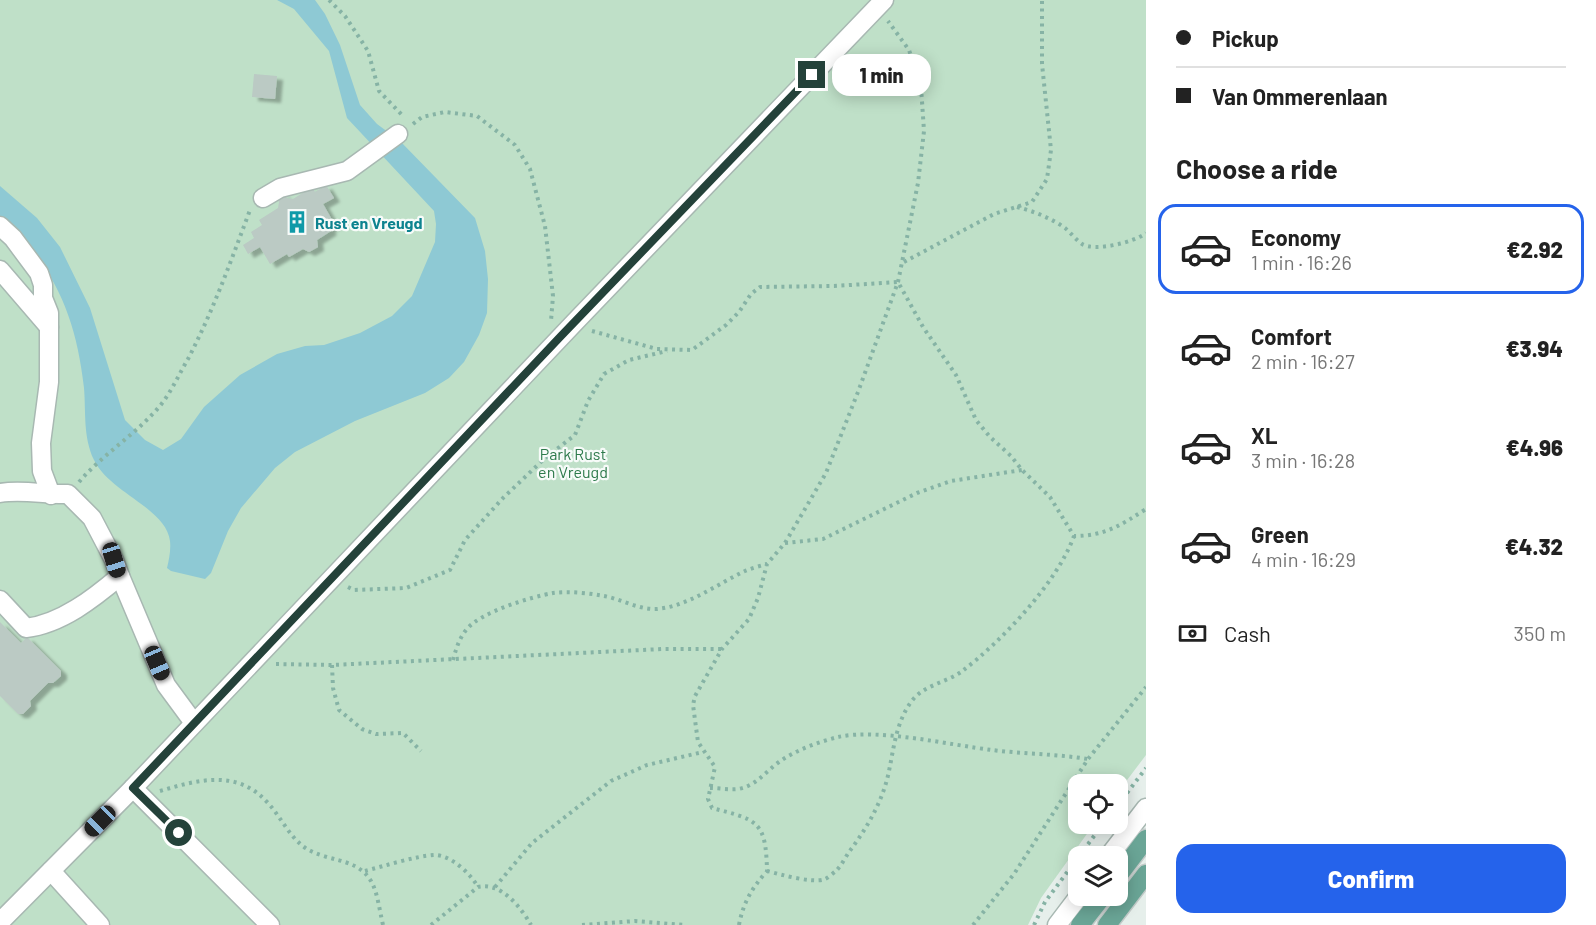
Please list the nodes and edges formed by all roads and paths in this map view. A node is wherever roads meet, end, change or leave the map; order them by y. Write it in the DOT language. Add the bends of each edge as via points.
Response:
graph roads {
  1 [pos="329,0"];
  2 [pos="1042,0"];
  3 [pos="880,4"];
  4 [pos="401,125"];
  5 [pos="263,198"];
  6 [pos="1017,207"];
  7 [pos="0,226"];
  8 [pos="1146,233"];
  9 [pos="903,262"];
  10 [pos="0,270"];
  11 [pos="898,282"];
  12 [pos="574,323"];
  13 [pos="49,327"];
  14 [pos="549,349"];
  15 [pos="673,349"];
  16 [pos="90,470"];
  17 [pos="1022,470"];
  18 [pos="0,493"];
  19 [pos="51,495"];
  20 [pos="1146,509"];
  21 [pos="1074,536"];
  22 [pos="785,543"];
  23 [pos="767,564"];
  24 [pos="120,576"];
  25 [pos="330,580"];
  26 [pos="0,600"];
  27 [pos="722,649"];
  28 [pos="453,660"];
  29 [pos="251,663"];
  30 [pos="332,665"];
  31 [pos="1146,687"];
  32 [pos="194,723"];
  33 [pos="894,737"];
  34 [pos="421,751"];
  35 [pos="703,752"];
  36 [pos="1088,759"];
  37 [pos="1146,768"];
  38 [pos="133,788"];
  39 [pos="710,788"];
  40 [pos="1128,792"];
  41 [pos="1146,808"];
  42 [pos="1096,834"];
  43 [pos="1146,840"];
  44 [pos="1117,846"];
  45 [pos="1128,863"];
  46 [pos="51,871"];
  47 [pos="365,871"];
  48 [pos="767,871"];
  49 [pos="1146,874"];
  50 [pos="478,887"];
  51 [pos="495,887"];
  52 [pos="1071,906"];
  53 [pos="1095,906"];
  54 [pos="0,922"];
  55 [pos="100,925"];
  56 [pos="270,925"];
  57 [pos="383,925"];
  58 [pos="431,925"];
  59 [pos="531,925"];
  60 [pos="582,925"];
  61 [pos="684,925"];
  62 [pos="739,925"];
  63 [pos="973,925"];
  64 [pos="1034,925"];
  65 [pos="1057,925"];
  66 [pos="1080,925"];
  67 [pos="1107,925"];
  1 -- 4 [label="path" via="368,51 379,91"];
  2 -- 6 [label="path" via="1042,64 1051,150 1047,179 1032,202"];
  3 -- 9 [label="path" via="909,50 921,87 924,131"];
  3 -- 12 [label="street"];
  4 -- 5 [label="street" via="348,171 280,188"];
  4 -- 14 [label="path" via="445,112 477,116 515,145 531,169 545,226 553,296"];
  5 -- 16 [label="path" via="251,208 208,320 161,404 137,431"];
  6 -- 8 [label="path" via="1063,226 1084,246 1114,244"];
  6 -- 9 [label="path" via="994,214"];
  7 -- 13 [label="street" via="39,273"];
  9 -- 11 [label="path"];
  10 -- 13 [label="street"];
  11 -- 15 [label="path" via="760,287 726,326 692,350"];
  11 -- 17 [label="path" via="956,375 976,420"];
  11 -- 22 [label="path" via="826,473"];
  12 -- 14 [label="street"];
  12 -- 15 [label="path" via="657,349"];
  13 -- 19 [label="street" via="49,382 41,443 42,471"];
  14 -- 25 [label="street"];
  15 -- 25 [label="path" via="629,360 604,374 575,435 503,498 465,540 450,570 406,588 354,590"];
  17 -- 21 [label="path" via="1050,497"];
  17 -- 22 [label="path" via="951,481 917,493 824,539"];
  18 -- 19 [label="street"];
  19 -- 24 [label="street" via="68,494 92,518"];
  20 -- 21 [label="path" via="1117,528 1092,536"];
  21 -- 33 [label="path" via="1052,578 1000,638 959,673 921,691 910,703"];
  22 -- 23 [label="path"];
  23 -- 27 [label="path" via="749,619"];
  23 -- 28 [label="path" via="685,601 657,609 580,593 530,599 484,616 466,629"];
  24 -- 26 [label="street" via="97,596 42,626 26,628"];
  24 -- 32 [label="street" via="166,685"];
  25 -- 29 [label="street"];
  27 -- 28 [label="path"];
  27 -- 35 [label="path" via="693,705"];
  28 -- 30 [label="path"];
  29 -- 30 [label="path"];
  29 -- 32 [label="street"];
  30 -- 34 [label="path" via="339,710 362,729 376,734 403,733"];
  31 -- 36 [label="path"];
  32 -- 38 [label="street"];
  33 -- 36 [label="path"];
  33 -- 39 [label="path" via="856,735 821,742 780,762 756,782 738,789"];
  33 -- 48 [label="path" via="877,806 838,869 824,880 797,879"];
  35 -- 39 [label="path" via="715,767"];
  35 -- 51 [label="path" via="647,765 611,781 532,843"];
  36 -- 63 [label="path" via="1014,874"];
  37 -- 40 [label="path"];
  38 -- 46 [label="street"];
  38 -- 47 [label="path" via="154,793 201,780 234,781 266,801 304,848"];
  38 -- 56 [label="street"];
  39 -- 48 [label="path" via="708,799 712,808 750,818 761,830"];
  41 -- 44 [label="street"];
  42 -- 64 [label="path" via="1045,902"];
  43 -- 45 [label="main road"];
  46 -- 54 [label="street"];
  46 -- 55 [label="street"];
  47 -- 50 [label="path" via="435,855 453,861"];
  47 -- 57 [label="path" via="373,883"];
  48 -- 62 [label="path" via="743,907"];
  49 -- 67 [label="main road"];
  50 -- 51 [label="path"];
  50 -- 58 [label="path"];
  51 -- 59 [label="path"];
  52 -- 65 [label="street"];
  53 -- 66 [label="main road"];
  60 -- 61 [label="path" via="635,921"];
}
